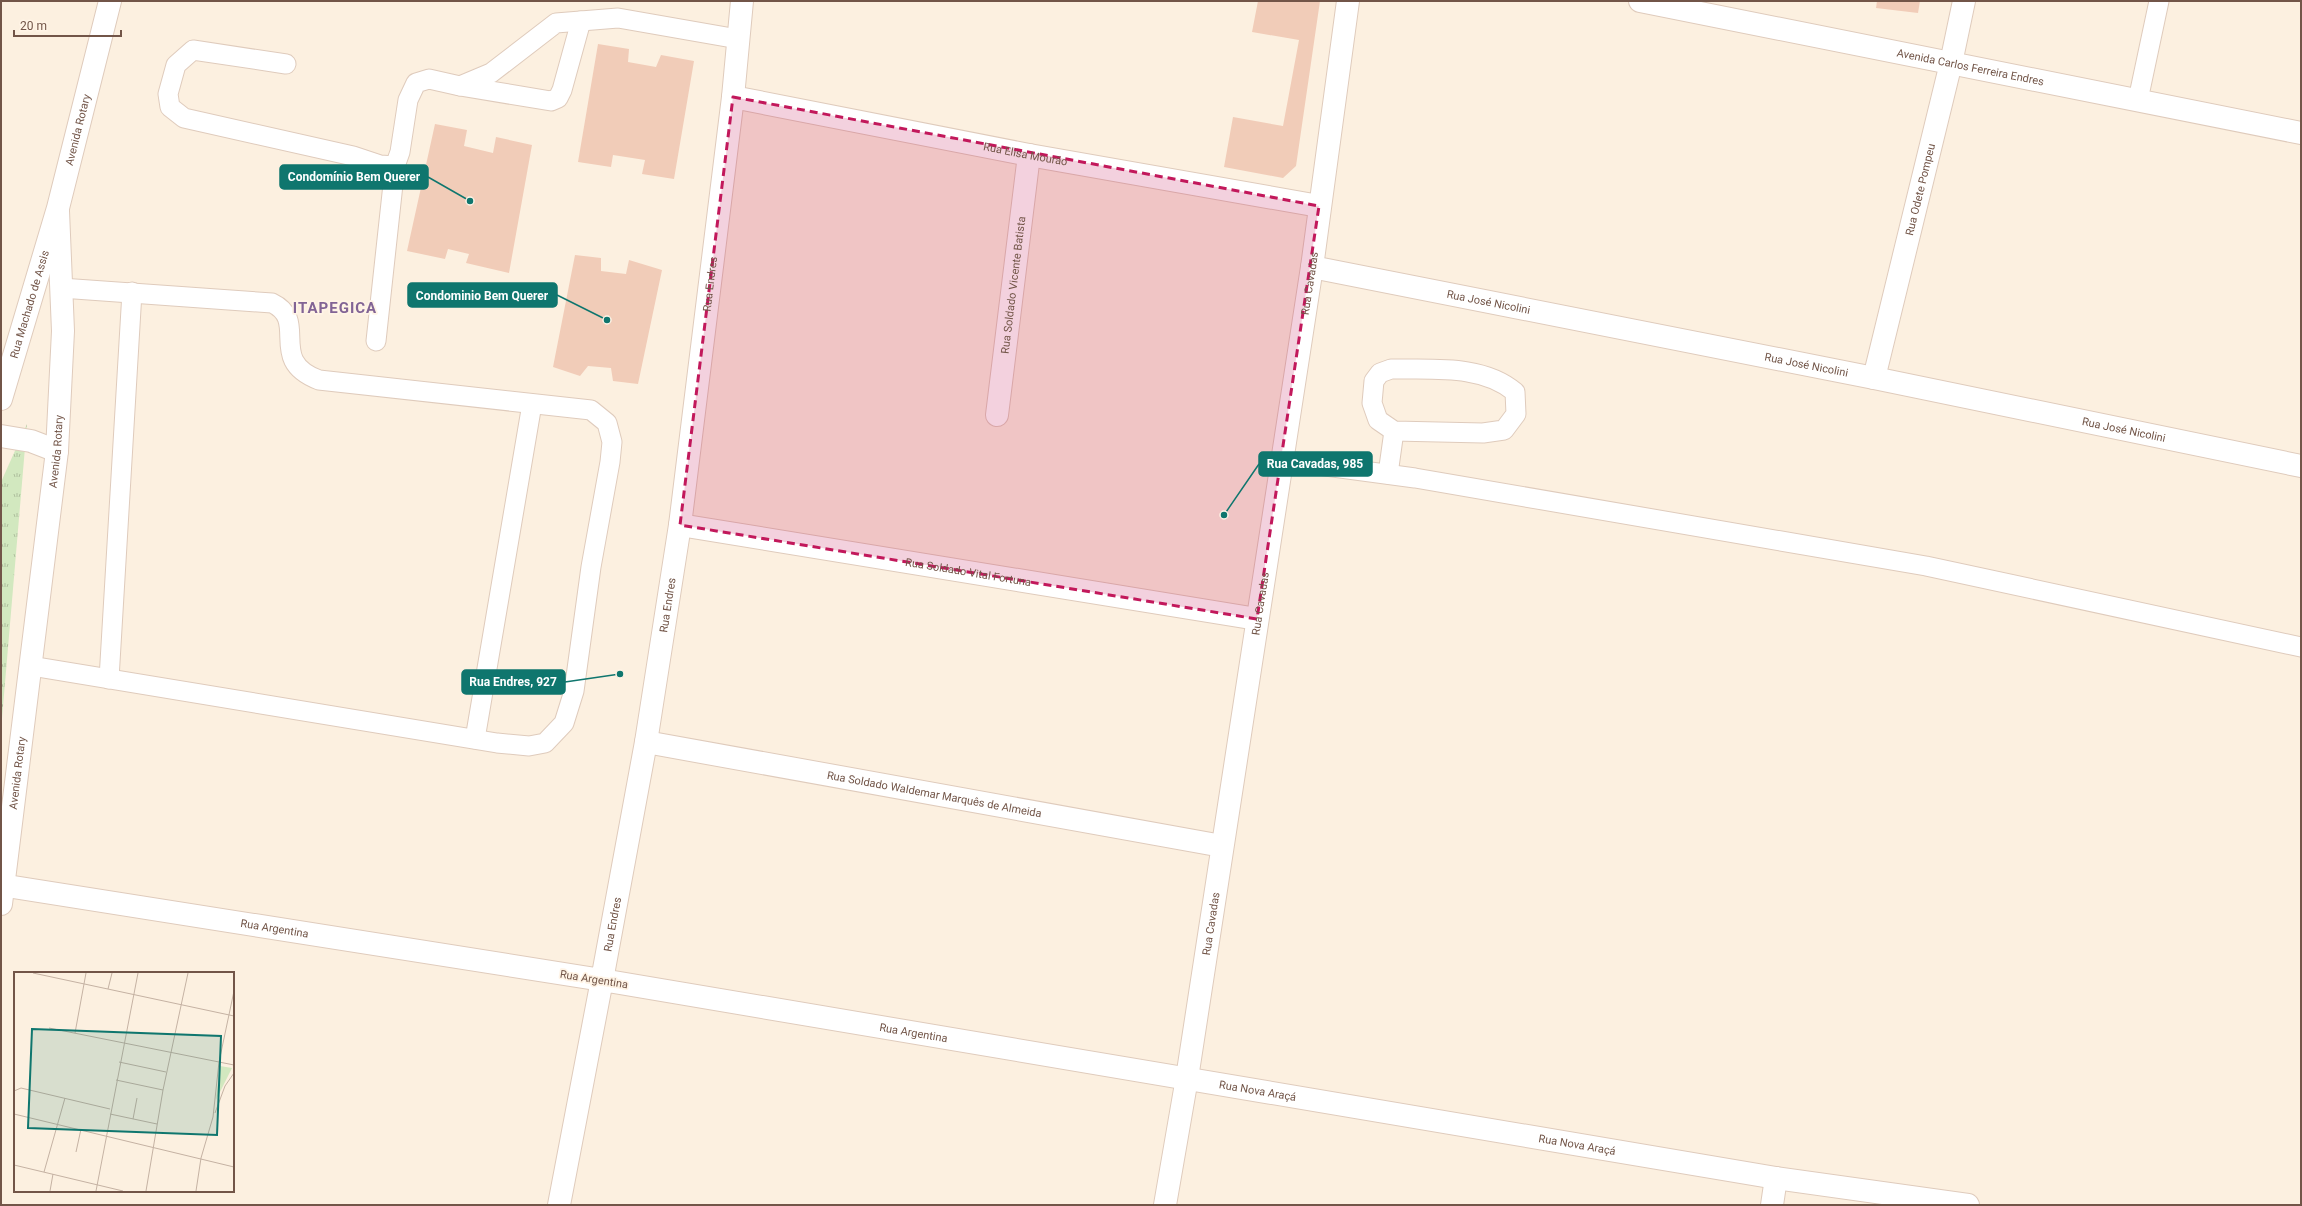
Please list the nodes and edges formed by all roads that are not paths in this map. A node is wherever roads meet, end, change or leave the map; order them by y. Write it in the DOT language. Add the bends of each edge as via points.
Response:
graph roads {
  1 [pos="110,1"];
  2 [pos="742,1"];
  3 [pos="1348,1"];
  4 [pos="1964,1"];
  5 [pos="2159,1"];
  6 [pos="1652,2"];
  7 [pos="581,21"];
  8 [pos="738,39"];
  9 [pos="1952,62"];
  10 [pos="286,64"];
  11 [pos="460,86"];
  12 [pos="733,97"];
  13 [pos="2138,100"];
  14 [pos="2301,133"];
  15 [pos="1029,155"];
  16 [pos="395,166"];
  17 [pos="1319,206"];
  18 [pos="58,208"];
  19 [pos="1312,266"];
  20 [pos="61,288"];
  21 [pos="132,292"];
  22 [pos="376,341"];
  23 [pos="1874,378"];
  24 [pos="1,400"];
  25 [pos="532,404"];
  26 [pos="997,415"];
  27 [pos="1394,431"];
  28 [pos="1,436"];
  29 [pos="57,451"];
  30 [pos="1282,460"];
  31 [pos="2301,466"];
  32 [pos="1388,474"];
  33 [pos="680,525"];
  34 [pos="1257,619"];
  35 [pos="2301,647"];
  36 [pos="31,666"];
  37 [pos="109,679"];
  38 [pos="475,739"];
  39 [pos="646,742"];
  40 [pos="1222,846"];
  41 [pos="2,892"];
  42 [pos="602,980"];
  43 [pos="1187,1078"];
  44 [pos="1776,1178"];
  45 [pos="559,1205"];
  46 [pos="1165,1205"];
  47 [pos="1772,1205"];
  48 [pos="1968,1205"];
  1 -- 18 [label="street, Avenida Rotary"];
  2 -- 8 [label="street, Rua Endres"];
  3 -- 17 [label="street, Rua Cavadas"];
  4 -- 9 [label="street, Rua Odete Pompeu"];
  5 -- 13 [label="lane"];
  6 -- 9 [label="street, Avenida Carlos Ferreira Endres"];
  7 -- 8 [label="lane" via="618,18"];
  7 -- 11 [label="lane" via="556,23 491,73"];
  7 -- 11 [label="lane" via="558,98 551,101"];
  8 -- 12 [label="street, Rua Endres"];
  9 -- 13 [label="street, Avenida Carlos Ferreira Endres"];
  9 -- 23 [label="street, Rua Odete Pompeu"];
  10 -- 16 [label="lane" via="193,50 176,65 168,94 170,107 184,118 353,156 380,166"];
  11 -- 16 [label="lane" via="429,79 416,84 408,100 400,152"];
  12 -- 15 [label="street, Rua Elisa Mourão"];
  12 -- 33 [label="street, Rua Endres"];
  13 -- 14 [label="street, Avenida Carlos Ferreira Endres"];
  15 -- 17 [label="street, Rua Elisa Mourão"];
  15 -- 26 [label="street, Rua Soldado Vicente Batista"];
  16 -- 22 [label="lane"];
  17 -- 19 [label="street, Rua Cavadas"];
  18 -- 20 [label="street, Avenida Rotary"];
  18 -- 24 [label="street, Rua Machado de Assis"];
  19 -- 23 [label="street, Rua José Nicolini"];
  19 -- 30 [label="street, Rua Cavadas"];
  20 -- 21 [label="lane"];
  20 -- 29 [label="street, Avenida Rotary" via="62,331"];
  21 -- 25 [label="lane" via="272,303 282,308 288,319 289,346 294,363 304,375 319,380"];
  21 -- 37 [label="lane"];
  23 -- 31 [label="street, Rua José Nicolini"];
  25 -- 38 [label="lane"];
  25 -- 38 [label="lane" via="592,410 607,424 612,442 591,566 574,691 564,723 545,743 529,746"];
  27 -- 27 [label="lane" via="1378,420 1372,403 1374,381 1380,373 1390,369 1465,370 1503,382 1515,392 1516,414 1504,430 1483,433"];
  27 -- 32 [label="lane"];
  28 -- 29 [label="street" via="31,441"];
  29 -- 36 [label="street, Avenida Rotary"];
  30 -- 32 [label="lane"];
  30 -- 34 [label="street, Rua Cavadas"];
  32 -- 35 [label="lane" via="1926,566"];
  33 -- 34 [label="street, Rua Soldado Vital Fortuna"];
  33 -- 39 [label="street, Rua Endres"];
  34 -- 40 [label="street, Rua Cavadas"];
  36 -- 37 [label="lane"];
  36 -- 41 [label="street, Avenida Rotary"];
  37 -- 38 [label="lane"];
  39 -- 40 [label="street, Rua Soldado Waldemar Marquês de Almeida"];
  39 -- 42 [label="street, Rua Endres"];
  40 -- 43 [label="street, Rua Cavadas"];
  41 -- 42 [label="street, Rua Argentina"];
  42 -- 43 [label="street, Rua Argentina"];
  42 -- 45 [label="street, Rua Endres"];
  43 -- 44 [label="street, Rua Nova Araçá"];
  43 -- 46 [label="street, Rua Cavadas"];
  44 -- 47 [label="street"];
  44 -- 48 [label="street, Rua Nova Araçá"];
}
